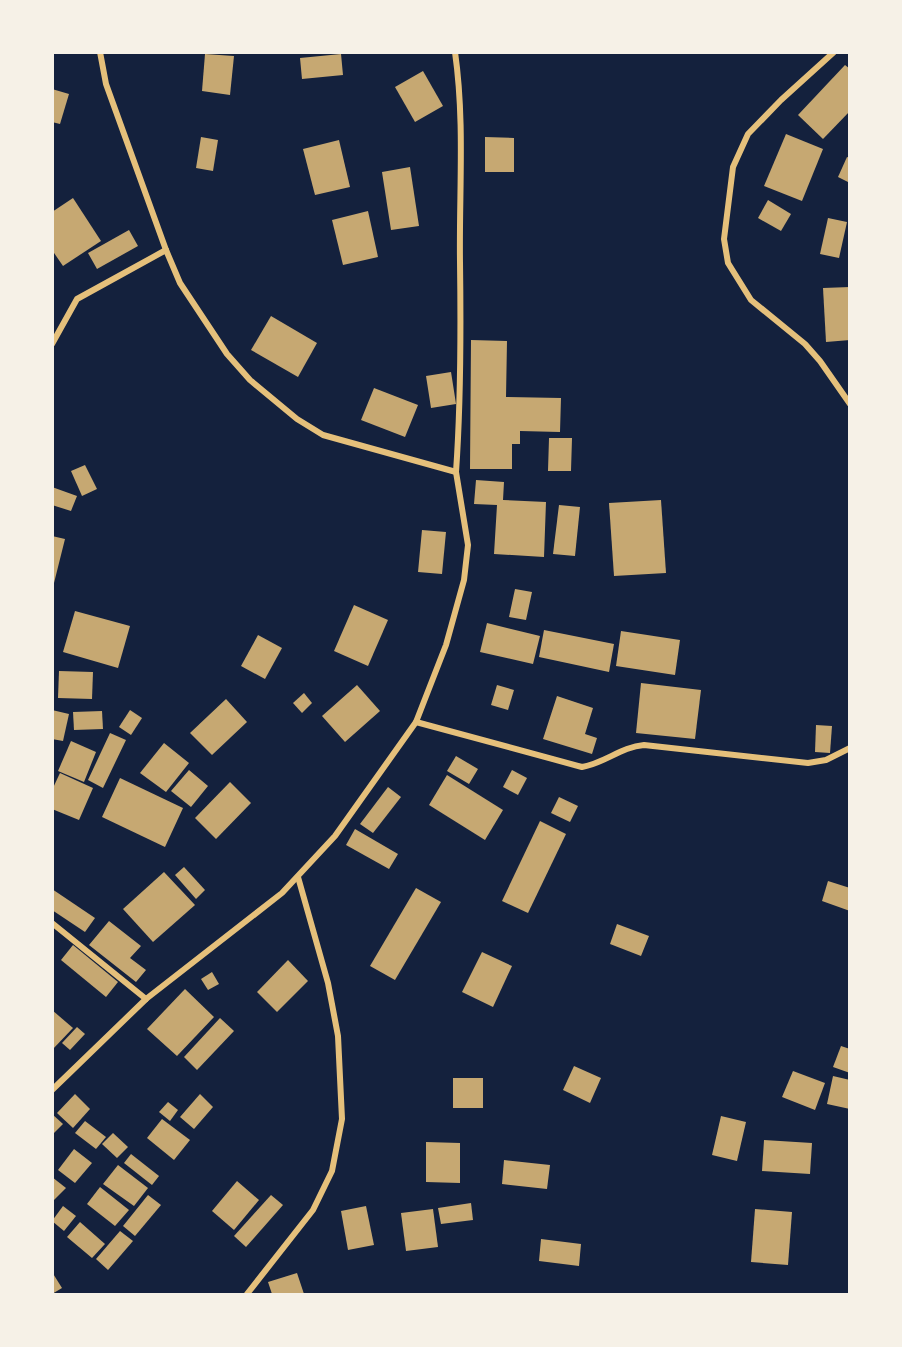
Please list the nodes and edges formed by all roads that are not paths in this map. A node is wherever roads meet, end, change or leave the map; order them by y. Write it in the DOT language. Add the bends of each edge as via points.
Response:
graph roads {
  1 [pos="454,52"];
  2 [pos="834,52"];
  3 [pos="100,55"];
  4 [pos="166,250"];
  5 [pos="52,344"];
  6 [pos="849,404"];
  7 [pos="456,472"];
  8 [pos="416,722"];
  9 [pos="849,748"];
  10 [pos="298,877"];
  11 [pos="52,923"];
  12 [pos="146,999"];
  13 [pos="52,1090"];
  14 [pos="247,1294"];
  1 -- 7 [label="street" via="461,144 462,316"];
  2 -- 6 [label="street" via="748,134 730,178 724,238 728,263 751,300 805,344"];
  3 -- 4 [label="street" via="106,84"];
  4 -- 5 [label="street" via="77,299"];
  4 -- 7 [label="street" via="180,283 226,354 297,419 323,435"];
  7 -- 8 [label="street" via="468,545 464,580 446,645"];
  8 -- 9 [label="street" via="582,767 596,765 628,746 808,763 826,760"];
  8 -- 10 [label="street" via="335,836"];
  10 -- 12 [label="street"];
  10 -- 14 [label="street" via="328,983 338,1036 342,1119 332,1171 313,1210"];
  11 -- 12 [label="street"];
  12 -- 13 [label="street"];
}
